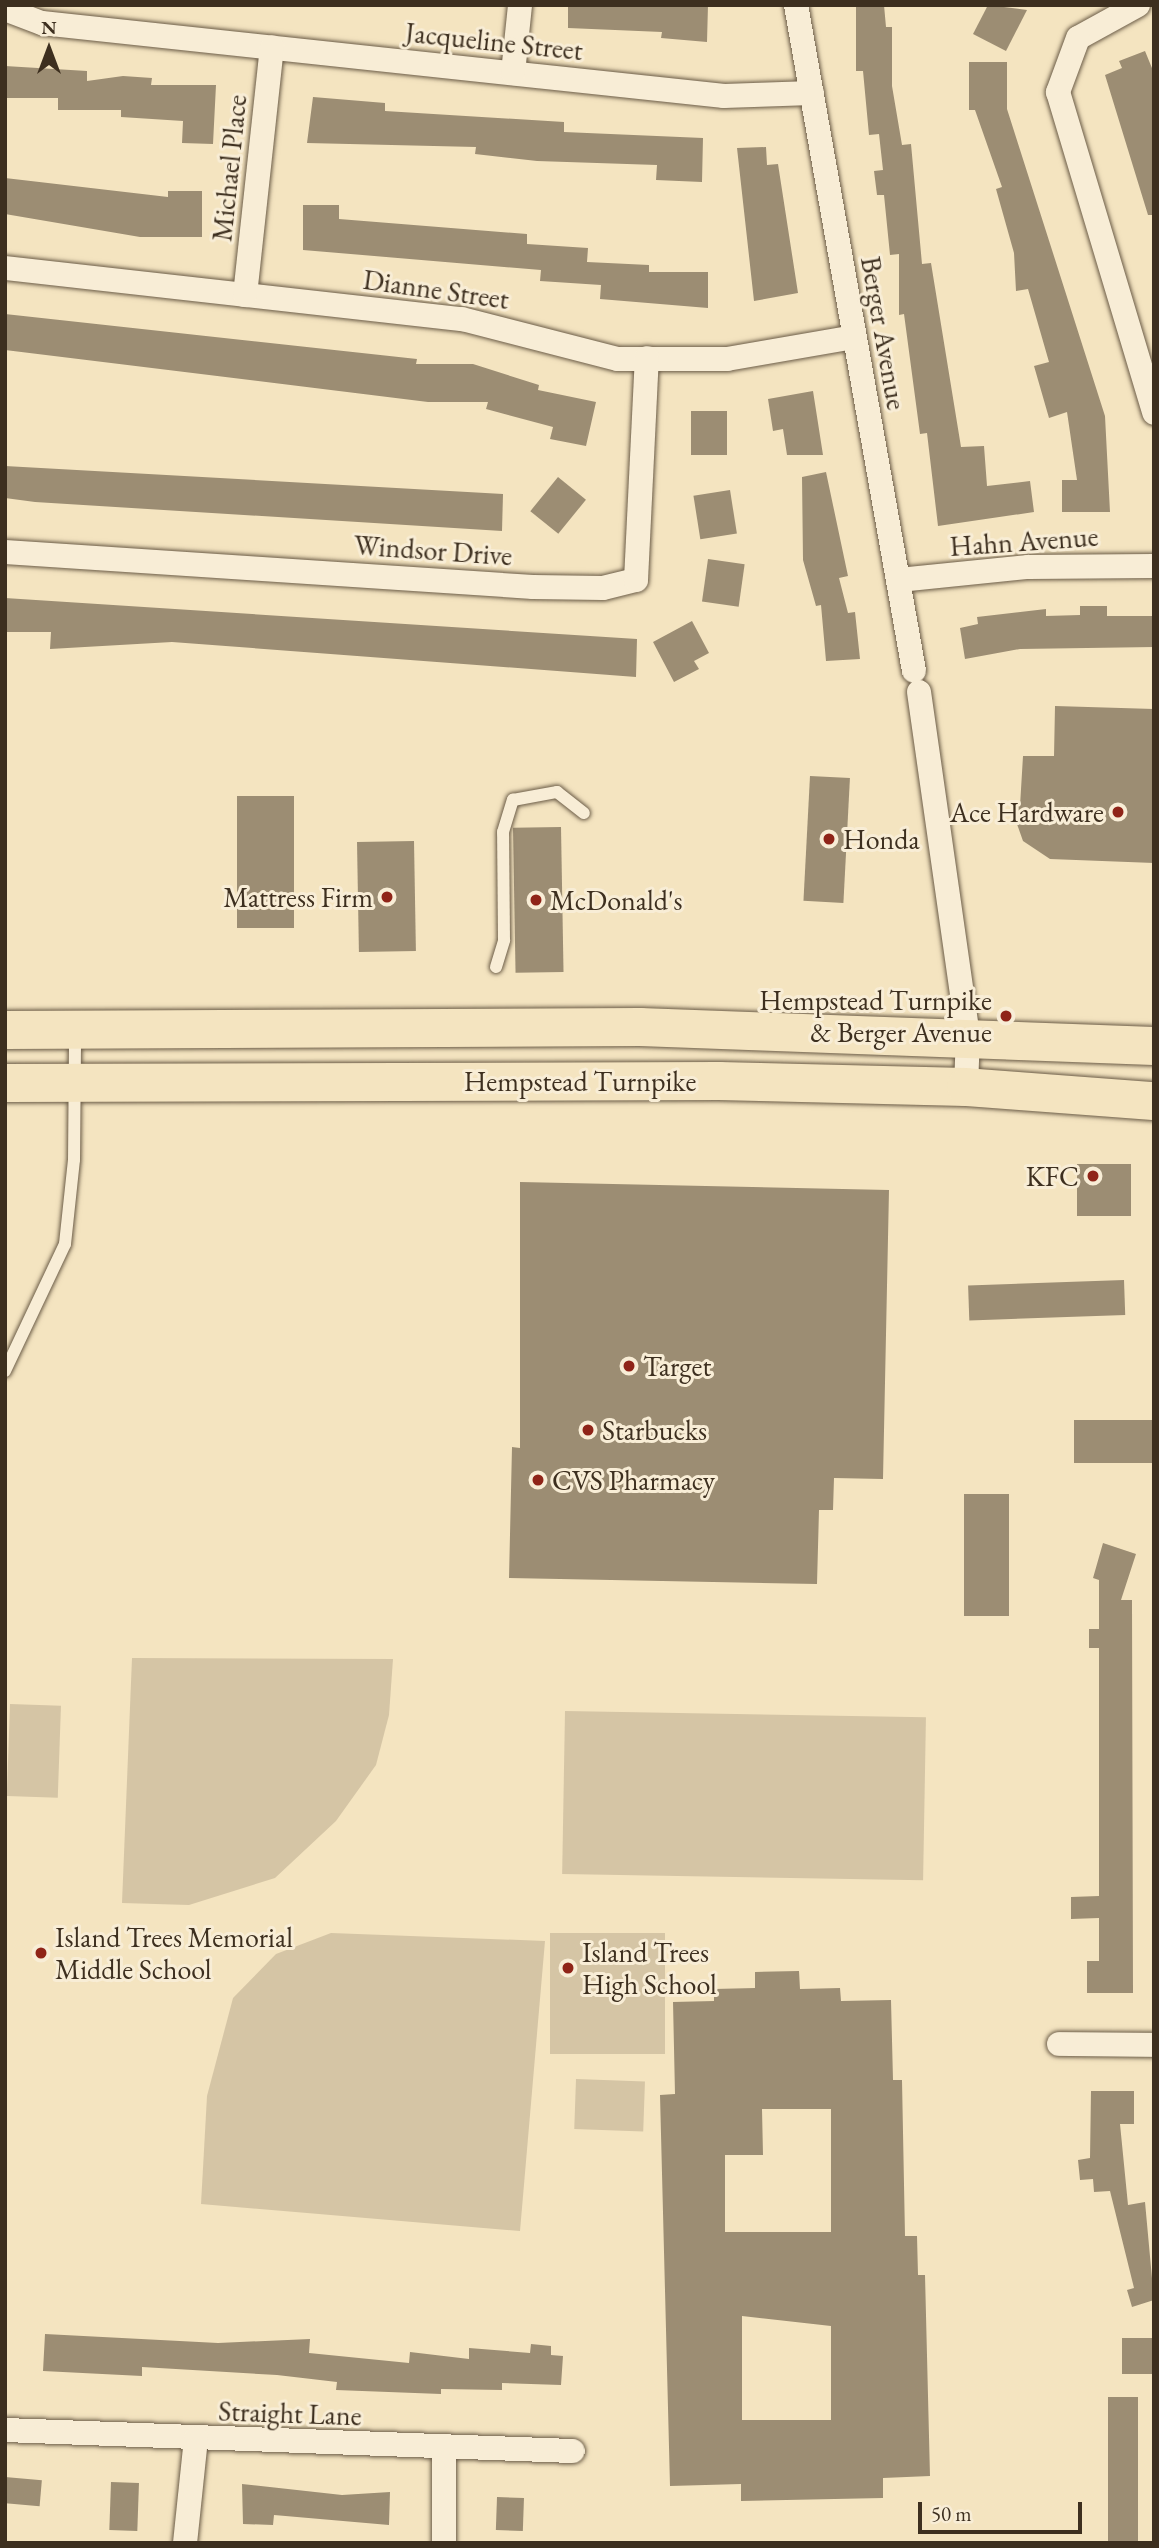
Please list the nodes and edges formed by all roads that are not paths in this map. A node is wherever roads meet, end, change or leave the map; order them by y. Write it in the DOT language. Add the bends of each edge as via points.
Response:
graph roads {
  1 [pos="520,5"];
  2 [pos="796,5"];
  3 [pos="1138,5"];
  4 [pos="5,9"];
  5 [pos="272,47"];
  6 [pos="513,73"];
  7 [pos="812,93"];
  8 [pos="5,268"];
  9 [pos="246,295"];
  10 [pos="854,337"];
  11 [pos="647,358"];
  12 [pos="1154,413"];
  13 [pos="5,552"];
  14 [pos="1154,566"];
  15 [pos="899,580"];
  16 [pos="584,813"];
  17 [pos="496,967"];
  18 [pos="5,1030"];
  19 [pos="75,1030"];
  20 [pos="968,1035"];
  21 [pos="1154,1046"];
  22 [pos="5,1083"];
  23 [pos="75,1083"];
  24 [pos="966,1087"];
  25 [pos="1154,1101"];
  26 [pos="5,1371"];
  27 [pos="1059,2044"];
  28 [pos="1154,2045"];
  29 [pos="5,2430"];
  30 [pos="196,2439"];
  31 [pos="444,2449"];
  32 [pos="573,2451"];
  33 [pos="185,2543"];
  34 [pos="444,2543"];
  1 -- 6 [label="street"];
  2 -- 7 [label="street, Berger Avenue"];
  3 -- 12 [label="street" via="1078,38 1058,92"];
  4 -- 5 [label="street, Jacqueline Street" via="42,23"];
  5 -- 6 [label="street, Jacqueline Street"];
  5 -- 9 [label="street, Michael Place"];
  6 -- 7 [label="street, Jacqueline Street" via="724,96"];
  7 -- 10 [label="street, Berger Avenue"];
  8 -- 9 [label="street, Dianne Street"];
  9 -- 11 [label="street, Dianne Street" via="463,319 608,357"];
  10 -- 11 [label="street, Dianne Street" via="727,359"];
  10 -- 15 [label="street, Berger Avenue"];
  11 -- 13 [label="street, Windsor Drive" via="636,580 603,588 533,587"];
  14 -- 15 [label="street, Hahn Avenue" via="1028,567"];
  15 -- 20 [label="street, Berger Avenue"];
  16 -- 17 [label="lane" via="557,792 513,800 503,832 503,940"];
  18 -- 19 [label="main road, Hempstead Turnpike"];
  19 -- 20 [label="main road, Hempstead Turnpike" via="640,1027"];
  19 -- 23 [label="lane"];
  20 -- 21 [label="main road, Hempstead Turnpike"];
  20 -- 24 [label="street, Berger Avenue"];
  22 -- 23 [label="main road, Hempstead Turnpike"];
  23 -- 24 [label="main road, Hempstead Turnpike"];
  23 -- 26 [label="lane" via="65,1244"];
  24 -- 25 [label="main road, Hempstead Turnpike"];
  27 -- 28 [label="street"];
  29 -- 30 [label="street, Straight Lane"];
  30 -- 31 [label="street, Straight Lane"];
  30 -- 33 [label="street"];
  31 -- 32 [label="street, Straight Lane"];
  31 -- 34 [label="street"];
}
